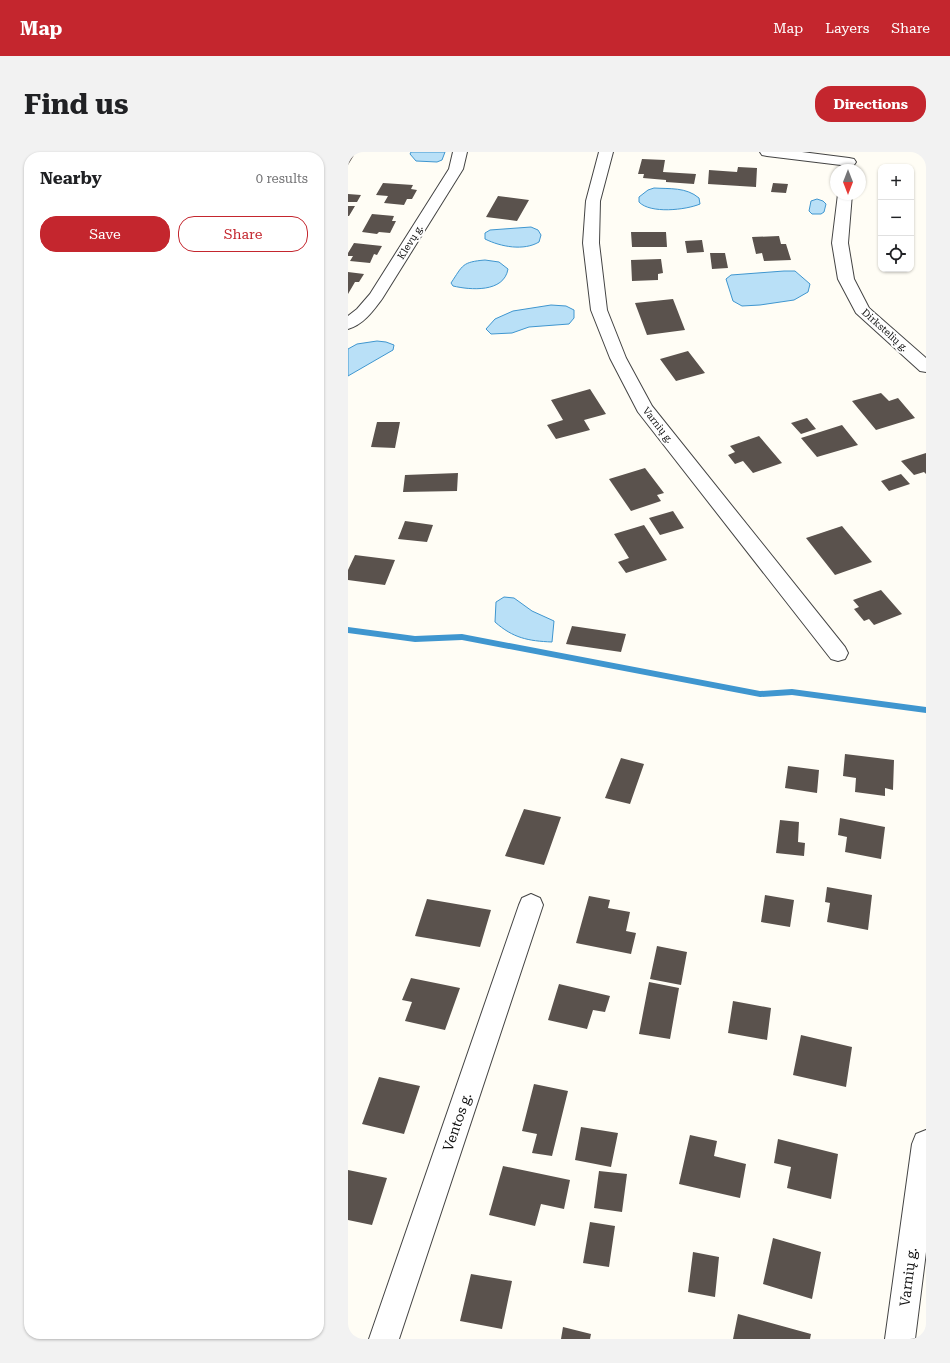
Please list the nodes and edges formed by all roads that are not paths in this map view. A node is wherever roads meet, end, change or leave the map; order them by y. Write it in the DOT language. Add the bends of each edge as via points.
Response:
graph roads {
  1 [pos="460,152"];
  2 [pos="606,152"];
  3 [pos="767,152"];
  4 [pos="850,161"];
  5 [pos="844,200"];
  6 [pos="348,324"];
  7 [pos="926,367"];
  8 [pos="838,653"];
  9 [pos="531,905"];
  10 [pos="926,1144"];
  11 [pos="384,1339"];
  12 [pos="900,1339"];
  1 -- 6 [label="street, Klevų g." via="456,169 376,296 363,312"];
  2 -- 8 [label="street, Varnių g." via="593,201 591,243 599,310 618,358 644,408"];
  3 -- 4 [label="street"];
  5 -- 7 [label="street, Dirkstelių g." via="840,243 846,279 862,310"];
  9 -- 11 [label="street, Ventos g."];
  10 -- 12 [label="street, Varnių g."];
}
